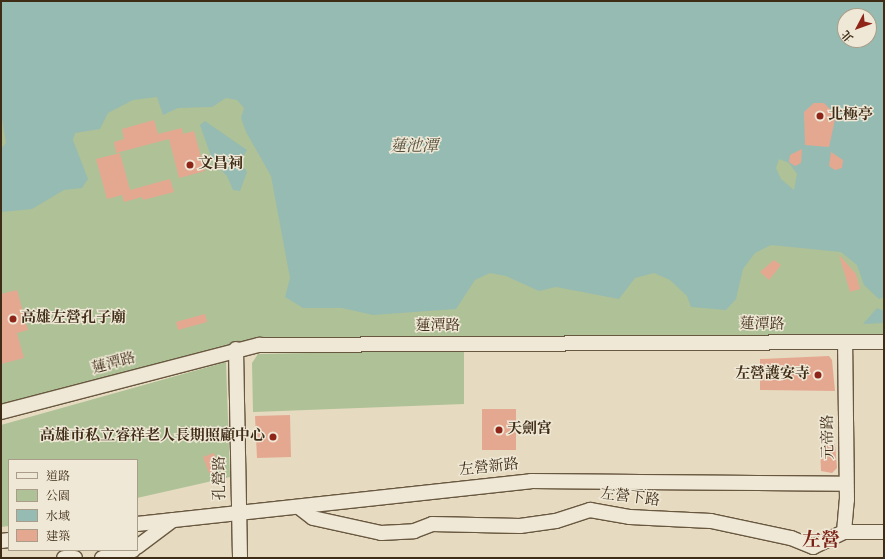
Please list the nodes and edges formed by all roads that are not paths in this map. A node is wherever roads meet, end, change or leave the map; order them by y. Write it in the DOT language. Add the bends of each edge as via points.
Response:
graph roads {
  1 [pos="845,342"];
  2 [pos="884,342"];
  3 [pos="236,349"];
  4 [pos="1,412"];
  5 [pos="846,484"];
  6 [pos="300,508"];
  7 [pos="238,510"];
  8 [pos="173,519"];
  9 [pos="138,524"];
  10 [pos="844,532"];
  11 [pos="884,532"];
  12 [pos="138,546"];
  13 [pos="129,551"];
  14 [pos="811,553"];
  15 [pos="64,558"];
  16 [pos="75,558"];
  17 [pos="102,558"];
  18 [pos="240,558"];
  1 -- 2 [label="street, 蓮潭路"];
  1 -- 3 [label="street, 蓮潭路" via="259,345"];
  1 -- 5 [label="street, 元帝路"];
  3 -- 4 [label="street, 蓮潭路"];
  3 -- 7 [label="street, 孔營路"];
  5 -- 6 [label="street, 左營新路" via="531,481"];
  5 -- 10 [label="street, 元帝路"];
  6 -- 7 [label="street, 左營新路"];
  6 -- 14 [label="street, 左營下路" via="313,518 381,533 414,532 432,524 520,526 556,521 590,510 630,517 711,521 791,538"];
  7 -- 8 [label="street, 左營新路"];
  7 -- 18 [label="street, 孔營路"];
  8 -- 9 [label="street, 左營新路"];
  8 -- 12 [label="street"];
  10 -- 11 [label="street, 左營下路"];
  10 -- 14 [label="street, 左營下路"];
  13 -- 17 [label="street"];
  15 -- 16 [label="street"];
}
